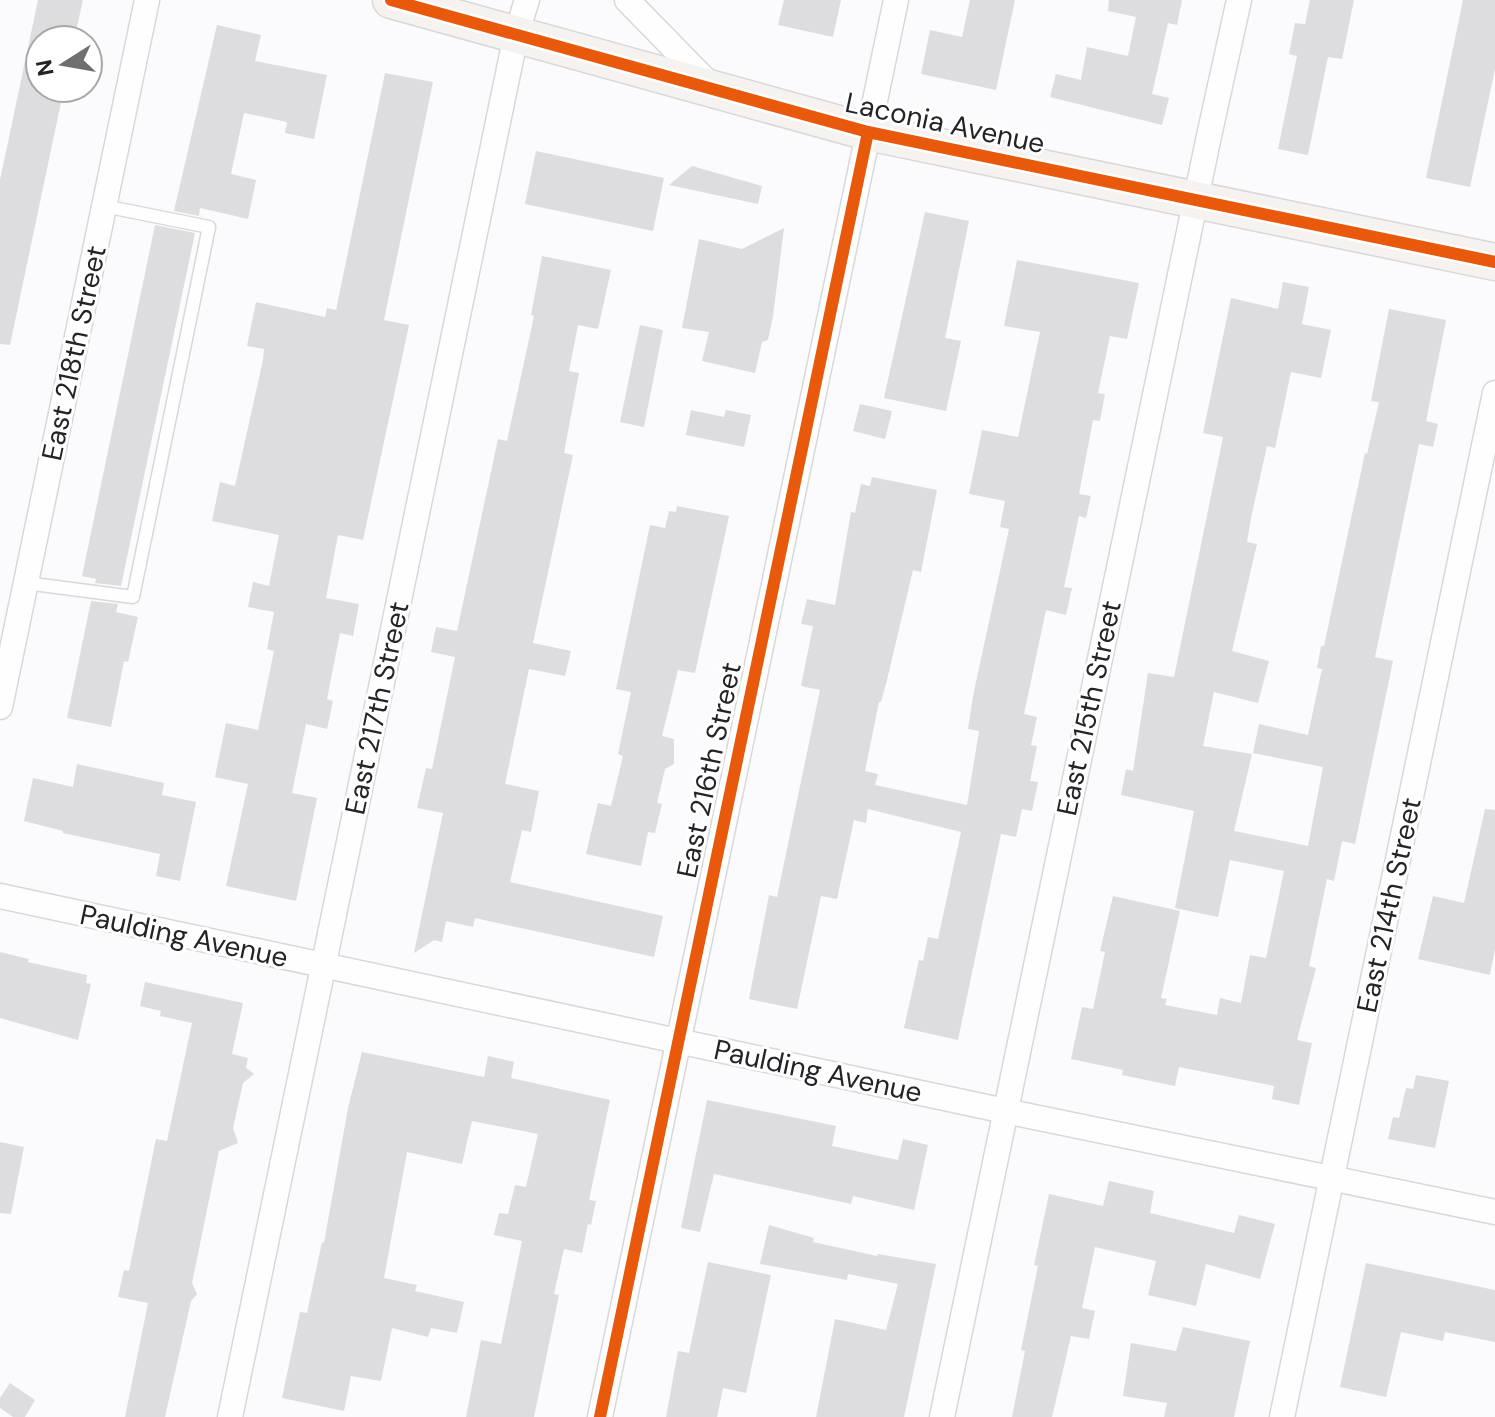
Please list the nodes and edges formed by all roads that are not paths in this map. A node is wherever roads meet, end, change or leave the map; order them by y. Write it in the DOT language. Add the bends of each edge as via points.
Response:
graph roads {
  1 [pos="147,0"];
  2 [pos="391,0"];
  3 [pos="527,0"];
  4 [pos="627,0"];
  5 [pos="896,0"];
  6 [pos="1239,0"];
  7 [pos="516,35"];
  8 [pos="716,92"];
  9 [pos="868,132"];
  10 [pos="1196,201"];
  11 [pos="104,206"];
  12 [pos="1495,262"];
  13 [pos="1495,393"];
  14 [pos="26,583"];
  15 [pos="0,707"];
  16 [pos="0,896"];
  17 [pos="323,966"];
  18 [pos="677,1040"];
  19 [pos="1005,1111"];
  20 [pos="1332,1179"];
  21 [pos="1495,1212"];
  22 [pos="230,1417"];
  23 [pos="600,1417"];
  24 [pos="942,1417"];
  25 [pos="1282,1417"];
  1 -- 11 [label="street, East 218th Street"];
  2 -- 7 [label="street, Laconia Avenue"];
  3 -- 7 [label="street, East 217th Street"];
  4 -- 8 [label="street"];
  5 -- 9 [label="street, East 216th Street"];
  6 -- 10 [label="street, East 215th Street"];
  7 -- 8 [label="street, Laconia Avenue"];
  7 -- 17 [label="street, East 217th Street"];
  8 -- 9 [label="street, Laconia Avenue"];
  9 -- 10 [label="street, Laconia Avenue"];
  9 -- 18 [label="street, East 216th Street"];
  10 -- 12 [label="street, Laconia Avenue"];
  10 -- 19 [label="street, East 215th Street"];
  11 -- 14 [label="street, East 218th Street"];
  11 -- 14 [label="lane" via="209,227 133,597"];
  13 -- 20 [label="street, East 214th Street"];
  14 -- 15 [label="street, East 218th Street"];
  16 -- 17 [label="street, Paulding Avenue"];
  17 -- 18 [label="street, Paulding Avenue"];
  17 -- 22 [label="street, East 217th Street"];
  18 -- 19 [label="street, Paulding Avenue"];
  18 -- 23 [label="street, East 216th Street"];
  19 -- 20 [label="street, Paulding Avenue"];
  19 -- 24 [label="street, East 215th Street"];
  20 -- 21 [label="street, Paulding Avenue"];
  20 -- 25 [label="street, East 214th Street"];
}
